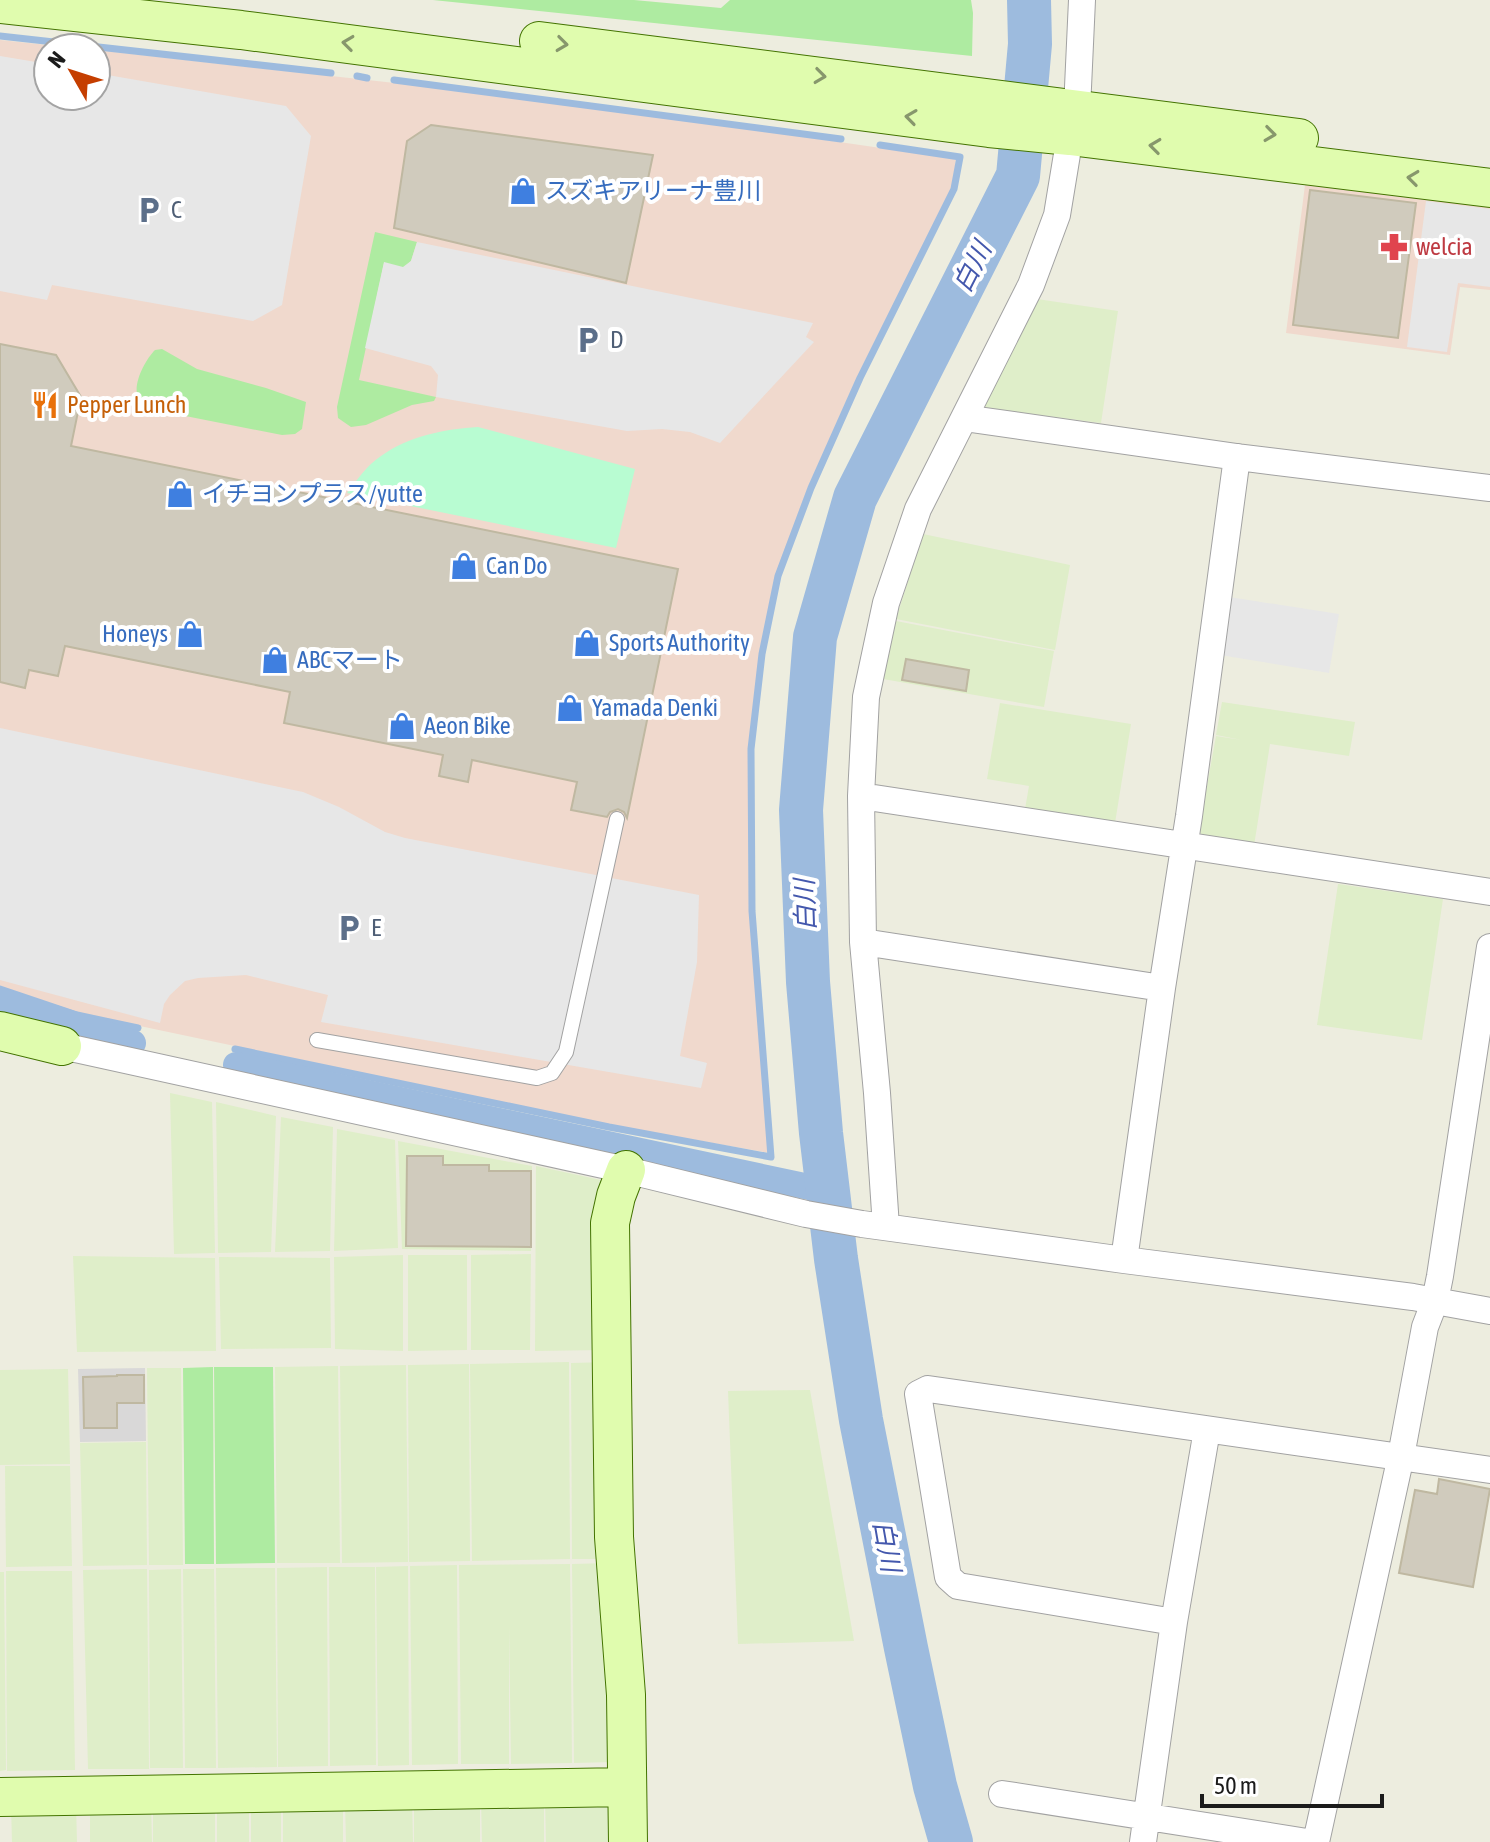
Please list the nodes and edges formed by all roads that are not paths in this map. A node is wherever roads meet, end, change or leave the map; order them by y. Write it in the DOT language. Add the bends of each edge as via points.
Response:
graph roads {
  1 [pos="207,0"];
  2 [pos="1082,0"];
  3 [pos="0,4"];
  4 [pos="382,70"];
  5 [pos="678,86"];
  6 [pos="989,113"];
  7 [pos="1063,122"];
  8 [pos="1490,163"];
  9 [pos="1490,188"];
  10 [pos="964,418"];
  11 [pos="1237,457"];
  12 [pos="1490,488"];
  13 [pos="861,796"];
  14 [pos="617,819"];
  15 [pos="1184,846"];
  16 [pos="1490,892"];
  17 [pos="863,942"];
  18 [pos="1490,947"];
  19 [pos="1162,988"];
  20 [pos="1485,1009"];
  21 [pos="0,1031"];
  22 [pos="317,1040"];
  23 [pos="62,1046"];
  24 [pos="626,1170"];
  25 [pos="874,1226"];
  26 [pos="1124,1260"];
  27 [pos="1435,1301"];
  28 [pos="1490,1311"];
  29 [pos="1207,1430"];
  30 [pos="1401,1456"];
  31 [pos="1490,1470"];
  32 [pos="1174,1622"];
  33 [pos="618,1787"];
  34 [pos="1002,1794"];
  35 [pos="0,1797"];
  36 [pos="1147,1816"];
  37 [pos="628,1842"];
  38 [pos="1143,1842"];
  39 [pos="1307,1842"];
  40 [pos="1316,1842"];
  1 -- 6 [label="street, one-way"];
  2 -- 7 [label="street"];
  5 -- 3 [label="street, one-way"];
  4 -- 5 [label="street" via="557,90"];
  6 -- 5 [label="street, one-way"];
  6 -- 7 [label="street"];
  7 -- 8 [label="street, one-way"];
  9 -- 7 [label="street, one-way"];
  7 -- 10 [label="street" via="1057,215 1031,285"];
  10 -- 11 [label="street"];
  10 -- 13 [label="street" via="918,509 886,603 866,697"];
  11 -- 12 [label="street"];
  11 -- 15 [label="street"];
  13 -- 15 [label="street"];
  13 -- 17 [label="street"];
  14 -- 22 [label="lane" via="566,1052 552,1073 537,1078"];
  15 -- 16 [label="street"];
  15 -- 19 [label="street"];
  17 -- 19 [label="street"];
  17 -- 25 [label="street" via="877,1093"];
  18 -- 20 [label="street"];
  19 -- 26 [label="street"];
  20 -- 27 [label="street"];
  21 -- 23 [label="street"];
  23 -- 24 [label="street"];
  24 -- 25 [label="street"];
  24 -- 33 [label="street" via="610,1223 614,1537 626,1695"];
  25 -- 26 [label="street"];
  26 -- 27 [label="street"];
  27 -- 28 [label="street"];
  27 -- 30 [label="street" via="1425,1327"];
  29 -- 30 [label="street"];
  29 -- 32 [label="street"];
  29 -- 32 [label="street" via="928,1389 918,1394 948,1577 958,1586"];
  30 -- 31 [label="street"];
  30 -- 40 [label="street"];
  32 -- 36 [label="street"];
  33 -- 35 [label="street"];
  33 -- 37 [label="street"];
  34 -- 36 [label="street"];
  36 -- 38 [label="street"];
  36 -- 39 [label="street"];
}
